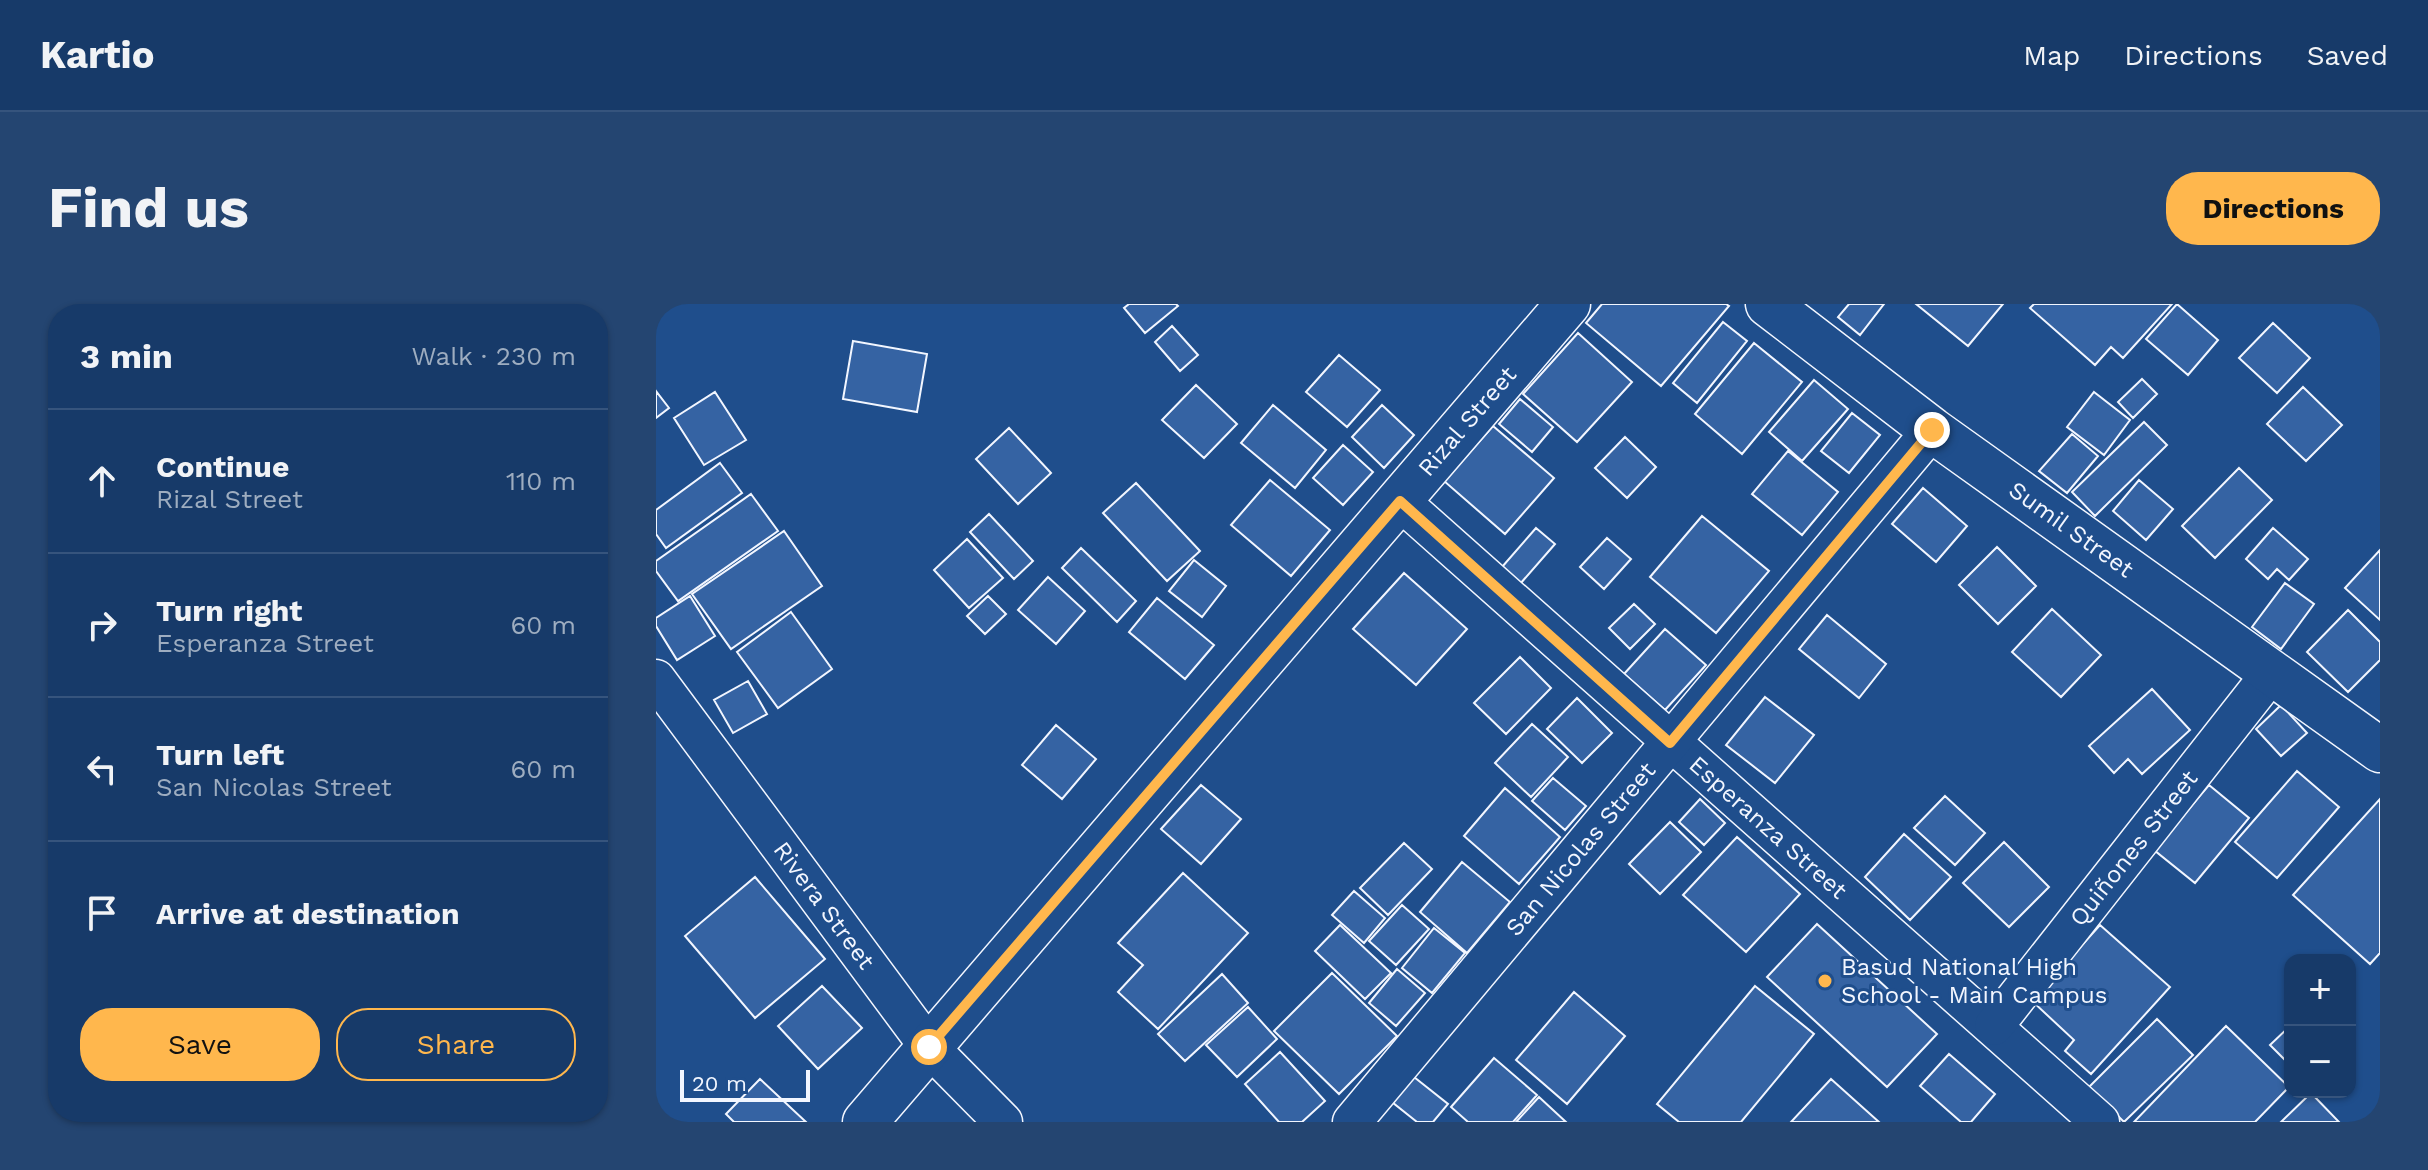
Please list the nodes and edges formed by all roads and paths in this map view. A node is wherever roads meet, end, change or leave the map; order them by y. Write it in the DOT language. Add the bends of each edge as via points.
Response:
graph roads {
  1 [pos="1568,304"];
  2 [pos="1768,304"];
  3 [pos="1932,430"];
  4 [pos="1400,501"];
  5 [pos="2273,671"];
  6 [pos="656,679"];
  7 [pos="1670,743"];
  8 [pos="2380,750"];
  9 [pos="1994,1026"];
  10 [pos="929,1047"];
  11 [pos="865,1122"];
  12 [pos="1003,1122"];
  13 [pos="1352,1122"];
  14 [pos="2100,1122"];
  1 -- 4 [label="street, Rizal Street"];
  2 -- 3 [label="street, Sumil Street"];
  3 -- 5 [label="street, Sumil Street"];
  3 -- 7 [label="street, San Nicolas Street"];
  4 -- 7 [label="street, Esperanza Street"];
  4 -- 10 [label="street, Rizal Street"];
  5 -- 8 [label="street, Sumil Street"];
  5 -- 9 [label="street, Quiñones Street"];
  6 -- 10 [label="street, Rivera Street"];
  7 -- 9 [label="street, Esperanza Street"];
  7 -- 13 [label="street, San Nicolas Street"];
  9 -- 14 [label="street, Esperanza Street"];
  10 -- 11 [label="street, Rizal Street"];
  10 -- 12 [label="street, Rivera Street"];
}
